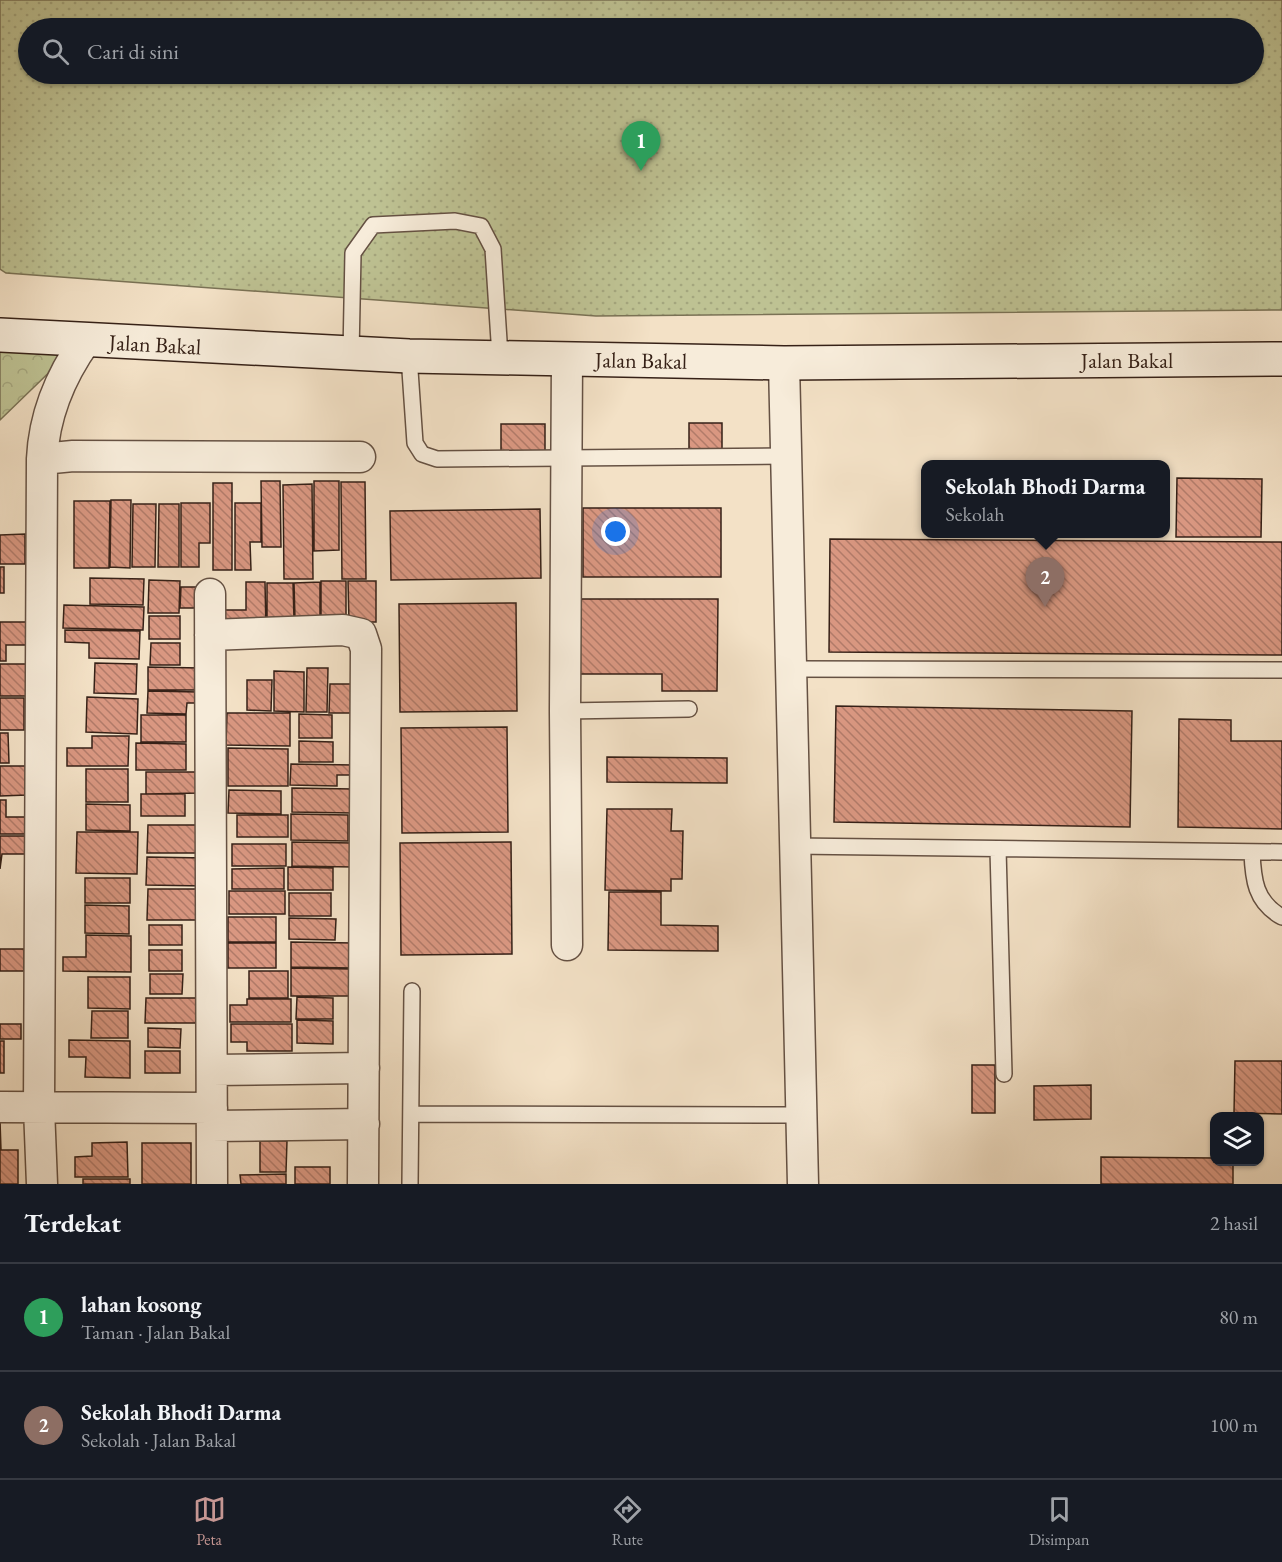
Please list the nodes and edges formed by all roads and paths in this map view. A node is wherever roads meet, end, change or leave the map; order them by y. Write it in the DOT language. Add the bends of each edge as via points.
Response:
graph roads {
  1 [pos="0,335"];
  2 [pos="86,340"];
  3 [pos="351,354"];
  4 [pos="409,356"];
  5 [pos="500,356"];
  6 [pos="567,358"];
  7 [pos="1282,359"];
  8 [pos="784,363"];
  9 [pos="787,456"];
  10 [pos="360,457"];
  11 [pos="42,459"];
  12 [pos="567,459"];
  13 [pos="210,594"];
  14 [pos="210,635"];
  15 [pos="793,669"];
  16 [pos="1282,670"];
  17 [pos="689,709"];
  18 [pos="565,711"];
  19 [pos="794,846"];
  20 [pos="998,849"];
  21 [pos="1252,852"];
  22 [pos="1282,852"];
  23 [pos="1282,917"];
  24 [pos="567,945"];
  25 [pos="412,991"];
  26 [pos="364,1068"];
  27 [pos="213,1070"];
  28 [pos="1004,1074"];
  29 [pos="0,1107"];
  30 [pos="39,1108"];
  31 [pos="412,1114"];
  32 [pos="801,1115"];
  33 [pos="212,1117"];
  34 [pos="364,1124"];
  35 [pos="42,1184"];
  36 [pos="212,1184"];
  37 [pos="363,1184"];
  38 [pos="410,1184"];
  39 [pos="804,1184"];
  1 -- 2 [label="street, Jalan Bakal"];
  2 -- 3 [label="street, Jalan Bakal"];
  2 -- 11 [label="street" via="68,365 44,429"];
  3 -- 4 [label="street, Jalan Bakal"];
  3 -- 5 [label="lane" via="353,253 362,237 373,225 455,221 480,226 493,249"];
  4 -- 5 [label="street, Jalan Bakal"];
  4 -- 12 [label="lane" via="412,428 422,454 437,459"];
  5 -- 6 [label="street, Jalan Bakal"];
  6 -- 8 [label="street, Jalan Bakal"];
  6 -- 12 [label="street"];
  7 -- 8 [label="street, Jalan Bakal"];
  8 -- 9 [label="street"];
  9 -- 12 [label="lane"];
  9 -- 15 [label="street"];
  10 -- 11 [label="street"];
  11 -- 30 [label="street"];
  12 -- 18 [label="street"];
  13 -- 14 [label="street"];
  14 -- 26 [label="street" via="343,630 361,634 366,649"];
  14 -- 27 [label="street"];
  15 -- 16 [label="lane"];
  15 -- 19 [label="street"];
  17 -- 18 [label="lane"];
  18 -- 24 [label="street"];
  19 -- 20 [label="lane"];
  19 -- 32 [label="street"];
  20 -- 21 [label="lane"];
  20 -- 28 [label="lane"];
  21 -- 22 [label="lane"];
  21 -- 23 [label="lane" via="1256,889 1261,899"];
  25 -- 31 [label="lane"];
  26 -- 27 [label="street"];
  26 -- 34 [label="street"];
  27 -- 33 [label="street"];
  29 -- 30 [label="street"];
  30 -- 33 [label="street"];
  30 -- 35 [label="street"];
  31 -- 32 [label="lane"];
  31 -- 38 [label="lane"];
  32 -- 39 [label="street"];
  33 -- 34 [label="street"];
  33 -- 36 [label="street"];
  34 -- 37 [label="street"];
}
